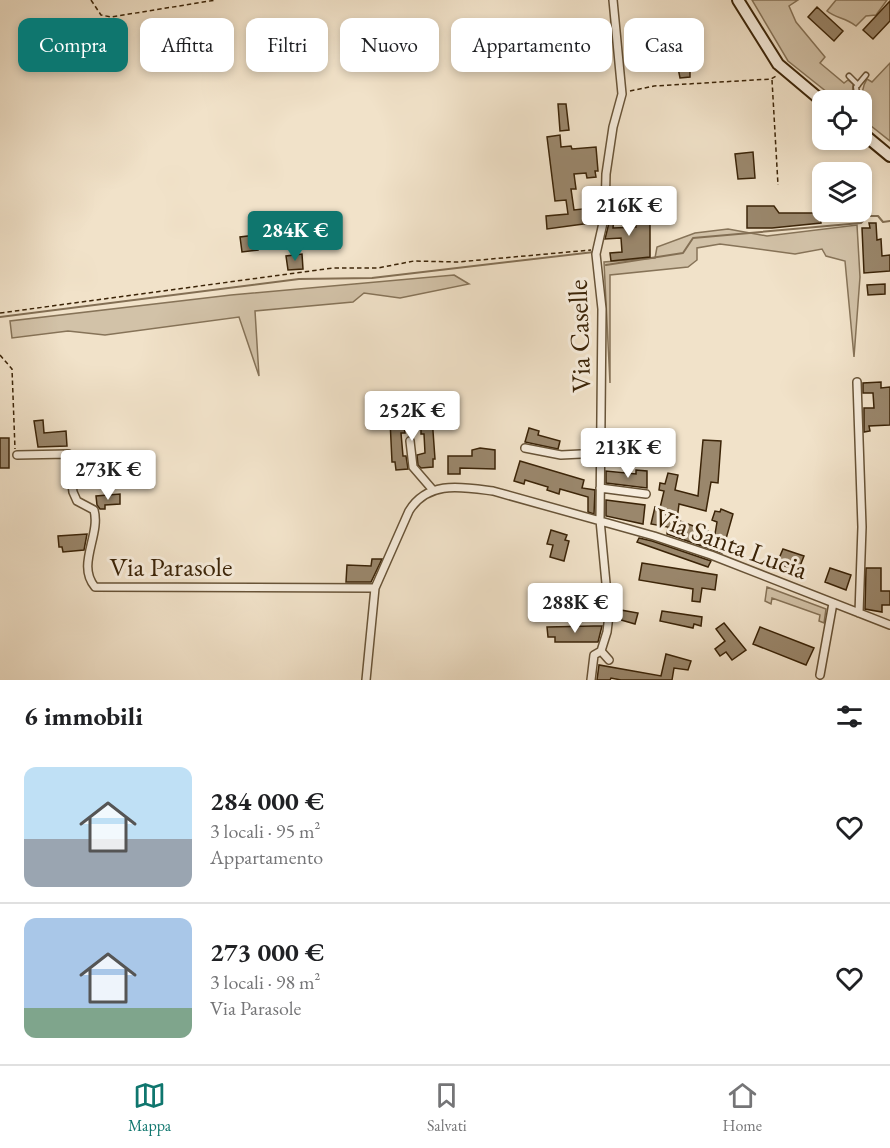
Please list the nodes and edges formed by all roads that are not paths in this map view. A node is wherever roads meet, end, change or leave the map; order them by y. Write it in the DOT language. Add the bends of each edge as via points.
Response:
graph roads {
  1 [pos="614,0"];
  2 [pos="738,0"];
  3 [pos="866,75"];
  4 [pos="849,76"];
  5 [pos="858,85"];
  6 [pos="856,90"];
  7 [pos="812,93"];
  8 [pos="872,141"];
  9 [pos="890,156"];
  10 [pos="857,382"];
  11 [pos="410,441"];
  12 [pos="525,448"];
  13 [pos="601,453"];
  14 [pos="17,455"];
  15 [pos="600,488"];
  16 [pos="432,489"];
  17 [pos="646,494"];
  18 [pos="600,520"];
  19 [pos="375,588"];
  20 [pos="833,603"];
  21 [pos="859,613"];
  22 [pos="890,625"];
  23 [pos="601,651"];
  24 [pos="609,660"];
  25 [pos="820,675"];
  26 [pos="366,680"];
  27 [pos="591,680"];
  1 -- 13 [label="street, Via Caselle" via="622,94 613,126 605,214 597,252 602,309"];
  2 -- 7 [label="street" via="780,66"];
  3 -- 5 [label="lane"];
  4 -- 5 [label="lane"];
  5 -- 6 [label="lane"];
  8 -- 9 [label="street"];
  10 -- 21 [label="street" via="862,527"];
  11 -- 16 [label="street" via="413,467"];
  12 -- 13 [label="street" via="561,455"];
  13 -- 15 [label="street, Via Caselle"];
  14 -- 19 [label="street, Via Parasole" via="69,454 77,501 94,510 97,521 88,568 95,587"];
  15 -- 17 [label="street"];
  15 -- 18 [label="street, Via Caselle"];
  16 -- 18 [label="street, Via Santa Lucia" via="493,491"];
  16 -- 19 [label="street" via="416,499 409,511"];
  18 -- 20 [label="street, Via Santa Lucia" via="716,557"];
  18 -- 23 [label="street, Via Caselle" via="609,615"];
  19 -- 26 [label="street"];
  20 -- 21 [label="street, Via Santa Lucia"];
  20 -- 25 [label="street, Via Santa Lucia"];
  21 -- 22 [label="street, Via Santa Lucia"];
  23 -- 24 [label="street"];
  23 -- 27 [label="street, Via Caselle" via="594,655"];
}
